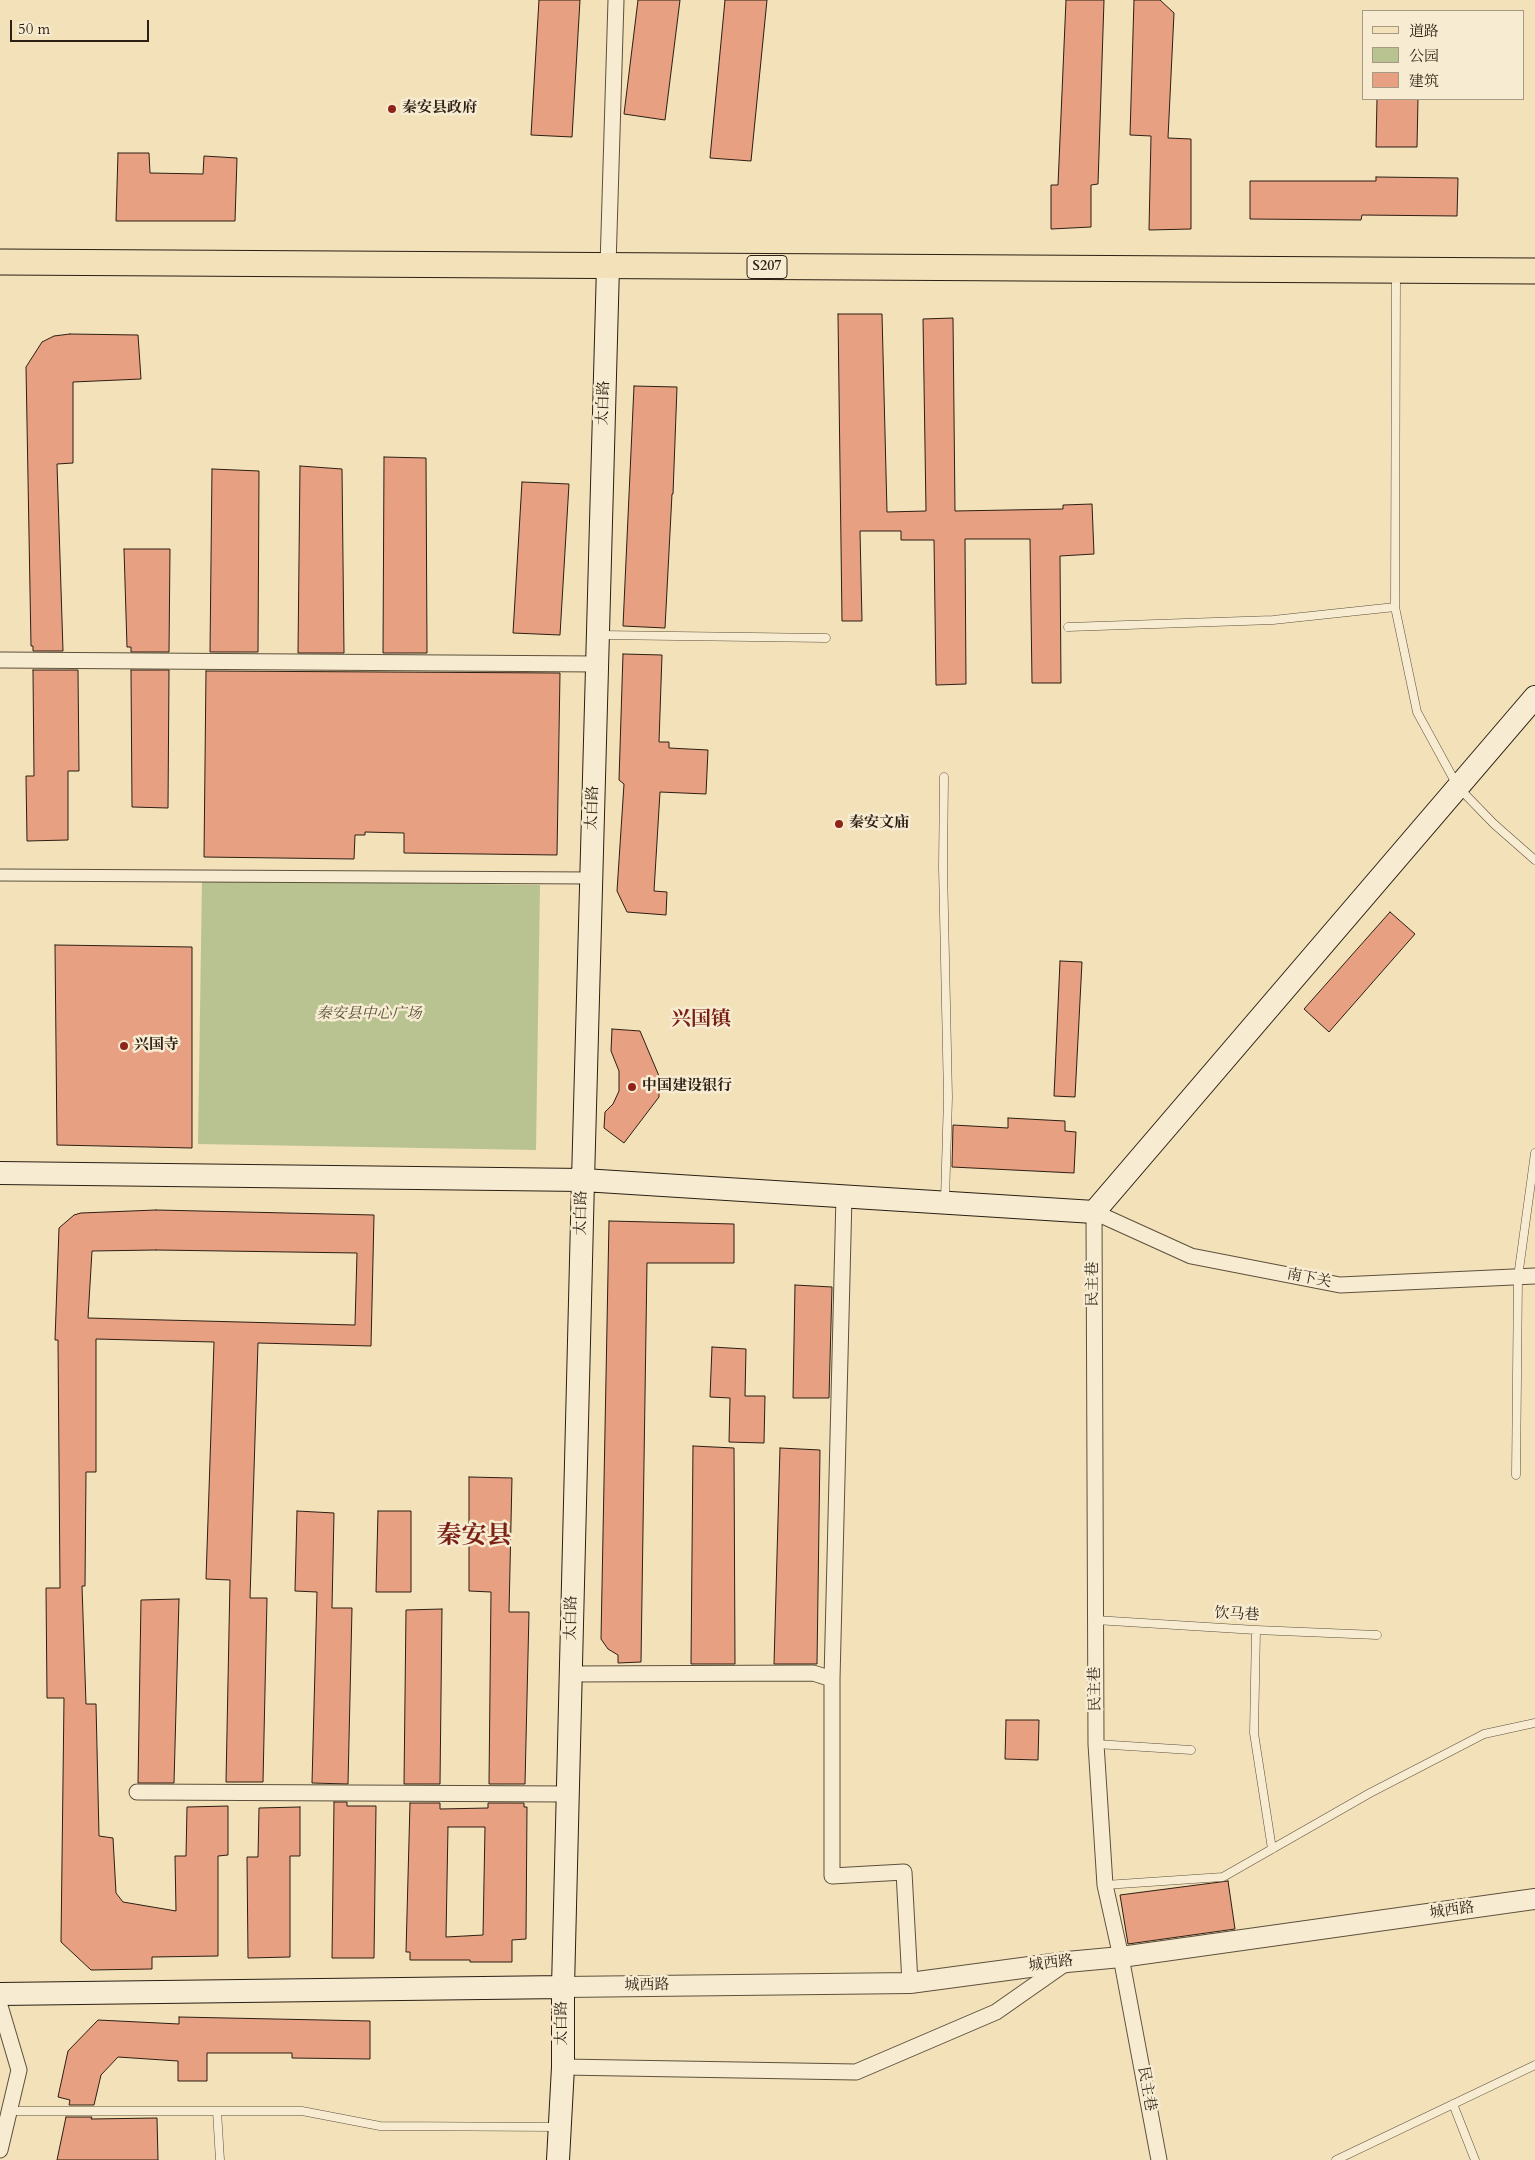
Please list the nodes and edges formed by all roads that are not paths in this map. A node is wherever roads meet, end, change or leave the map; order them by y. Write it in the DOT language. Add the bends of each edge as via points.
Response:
graph roads {
  1 [pos="616,0"];
  2 [pos="0,262"];
  3 [pos="608,266"];
  4 [pos="1396,270"];
  5 [pos="1535,271"];
  6 [pos="1395,606"];
  7 [pos="1068,626"];
  8 [pos="598,635"];
  9 [pos="826,638"];
  10 [pos="0,660"];
  11 [pos="597,664"];
  12 [pos="1535,697"];
  13 [pos="944,777"];
  14 [pos="1458,787"];
  15 [pos="1535,860"];
  16 [pos="0,875"];
  17 [pos="591,878"];
  18 [pos="1535,1153"];
  19 [pos="0,1173"];
  20 [pos="583,1180"];
  21 [pos="844,1196"];
  22 [pos="945,1202"];
  23 [pos="1094,1212"];
  24 [pos="1535,1276"];
  25 [pos="1518,1277"];
  26 [pos="1516,1475"];
  27 [pos="1095,1620"];
  28 [pos="1256,1630"];
  29 [pos="1378,1635"];
  30 [pos="571,1674"];
  31 [pos="832,1678"];
  32 [pos="1535,1723"];
  33 [pos="1096,1744"];
  34 [pos="1191,1750"];
  35 [pos="137,1792"];
  36 [pos="568,1794"];
  37 [pos="1272,1849"];
  38 [pos="1105,1885"];
  39 [pos="1535,1899"];
  40 [pos="1121,1957"];
  41 [pos="1067,1962"];
  42 [pos="910,1983"];
  43 [pos="563,1987"];
  44 [pos="0,1994"];
  45 [pos="0,2006"];
  46 [pos="563,2067"];
  47 [pos="1535,2067"];
  48 [pos="1453,2104"];
  49 [pos="9,2111"];
  50 [pos="217,2111"];
  51 [pos="560,2127"];
  52 [pos="0,2150"];
  53 [pos="220,2160"];
  54 [pos="558,2160"];
  55 [pos="1159,2160"];
  56 [pos="1336,2160"];
  57 [pos="1475,2160"];
  1 -- 3 [label="street"];
  2 -- 3 [label="main road, S207"];
  3 -- 4 [label="main road, S207"];
  3 -- 8 [label="main road, 太白路"];
  4 -- 5 [label="main road, S207"];
  4 -- 6 [label="lane"];
  6 -- 7 [label="lane" via="1273,620"];
  6 -- 14 [label="lane" via="1417,712"];
  8 -- 9 [label="lane"];
  8 -- 11 [label="main road, 太白路"];
  10 -- 11 [label="street"];
  11 -- 17 [label="main road, 太白路"];
  12 -- 14 [label="main road"];
  13 -- 22 [label="lane" via="948,1097"];
  14 -- 15 [label="lane"];
  14 -- 23 [label="main road"];
  16 -- 17 [label="street"];
  17 -- 20 [label="main road, 太白路"];
  18 -- 25 [label="lane"];
  19 -- 20 [label="main road"];
  20 -- 21 [label="main road"];
  20 -- 30 [label="main road, 太白路"];
  21 -- 22 [label="main road"];
  21 -- 31 [label="street"];
  22 -- 23 [label="main road"];
  23 -- 25 [label="street, 南下关" via="1191,1256 1340,1286"];
  23 -- 27 [label="street, 民主巷"];
  24 -- 25 [label="street, 南下关"];
  25 -- 26 [label="lane"];
  27 -- 28 [label="lane, 饮马巷"];
  27 -- 33 [label="street, 民主巷"];
  28 -- 29 [label="lane, 饮马巷"];
  28 -- 37 [label="lane" via="1254,1733"];
  30 -- 31 [label="street" via="813,1673"];
  30 -- 36 [label="main road, 太白路"];
  31 -- 42 [label="street" via="832,1876 904,1872"];
  32 -- 37 [label="lane" via="1484,1734"];
  33 -- 34 [label="lane"];
  33 -- 38 [label="street, 民主巷"];
  35 -- 36 [label="street"];
  36 -- 43 [label="main road, 太白路"];
  37 -- 38 [label="lane" via="1223,1877"];
  38 -- 40 [label="street, 民主巷"];
  39 -- 40 [label="street, 城西路"];
  40 -- 41 [label="street, 城西路"];
  40 -- 55 [label="street, 民主巷"];
  41 -- 42 [label="street, 城西路"];
  41 -- 46 [label="street" via="996,2012 856,2072"];
  42 -- 43 [label="street, 城西路"];
  43 -- 44 [label="main road"];
  43 -- 46 [label="main road, 太白路"];
  45 -- 49 [label="street" via="20,2070"];
  46 -- 51 [label="main road, 太白路"];
  47 -- 48 [label="lane"];
  48 -- 56 [label="lane"];
  48 -- 57 [label="lane"];
  49 -- 50 [label="lane"];
  49 -- 52 [label="street"];
  50 -- 51 [label="lane" via="302,2111 380,2126"];
  50 -- 53 [label="lane"];
  51 -- 54 [label="main road, 太白路"];
}
